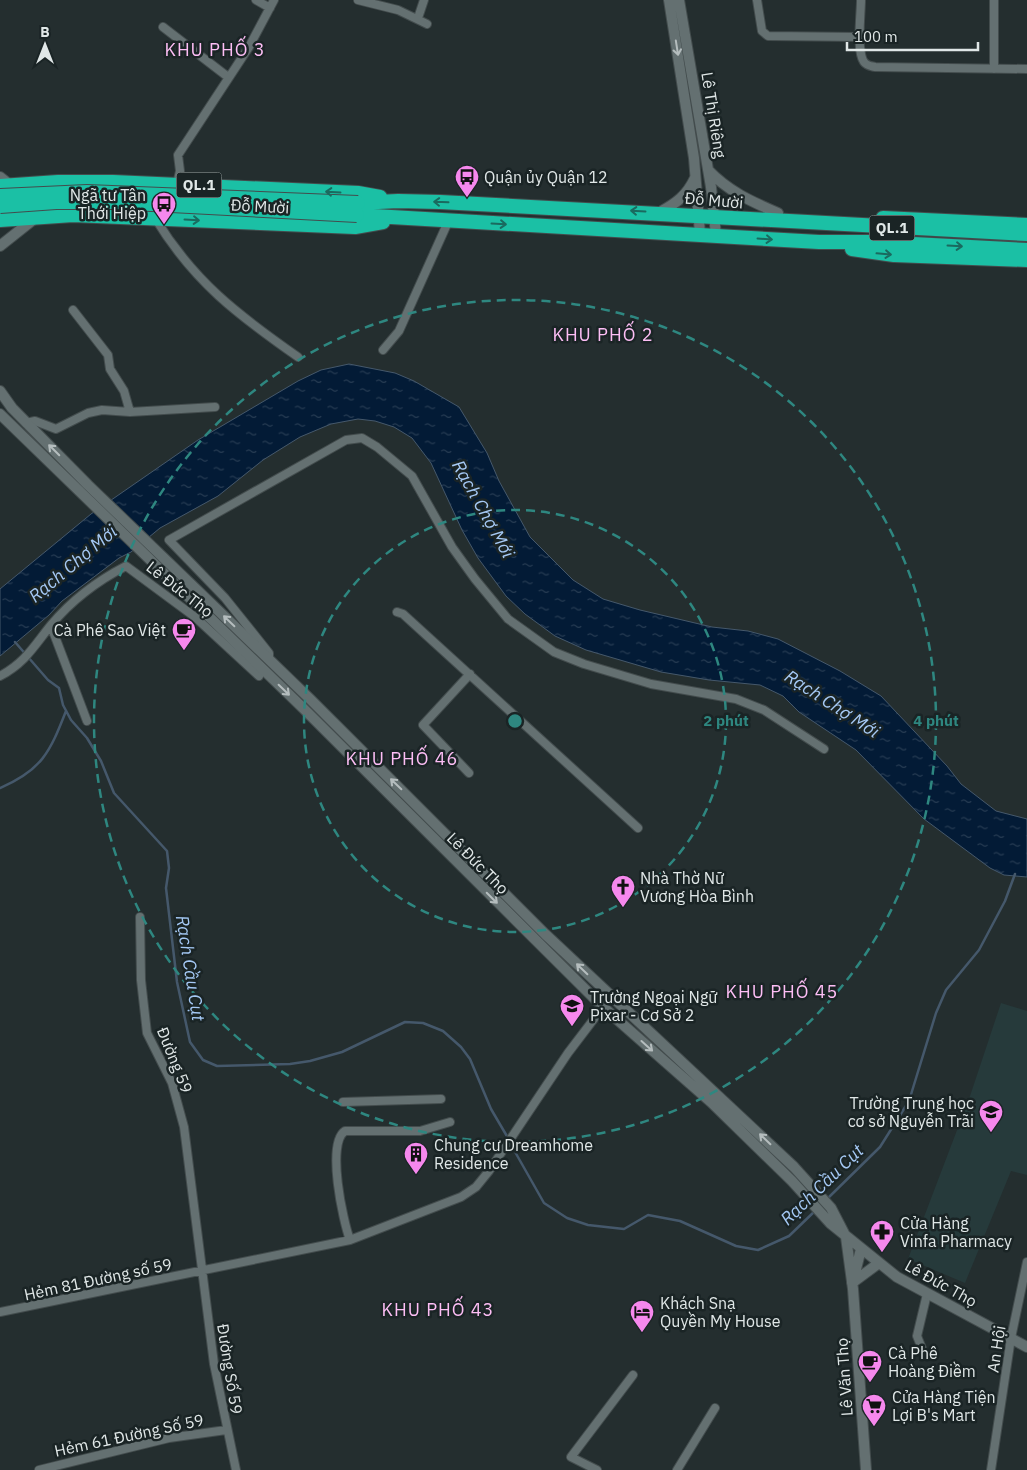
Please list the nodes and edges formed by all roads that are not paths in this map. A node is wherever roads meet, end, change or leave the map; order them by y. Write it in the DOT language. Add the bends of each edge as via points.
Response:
graph roads {
  1 [pos="256,0"];
  2 [pos="274,0"];
  3 [pos="358,0"];
  4 [pos="424,0"];
  5 [pos="668,0"];
  6 [pos="679,0"];
  7 [pos="757,0"];
  8 [pos="861,0"];
  9 [pos="994,0"];
  10 [pos="270,8"];
  11 [pos="418,18"];
  12 [pos="427,24"];
  13 [pos="163,27"];
  14 [pos="861,37"];
  15 [pos="994,69"];
  16 [pos="1027,69"];
  17 [pos="228,77"];
  18 [pos="707,169"];
  19 [pos="695,177"];
  20 [pos="177,184"];
  21 [pos="2,188"];
  22 [pos="398,201"];
  23 [pos="358,209"];
  24 [pos="660,212"];
  25 [pos="778,212"];
  26 [pos="1,215"];
  27 [pos="699,215"];
  28 [pos="38,216"];
  29 [pos="715,217"];
  30 [pos="155,218"];
  31 [pos="398,219"];
  32 [pos="757,221"];
  33 [pos="448,222"];
  34 [pos="1027,225"];
  35 [pos="695,234"];
  36 [pos="1027,234"];
  37 [pos="716,235"];
  38 [pos="819,242"];
  39 [pos="0,246"];
  40 [pos="1027,250"];
  41 [pos="1027,260"];
  42 [pos="74,310"];
  43 [pos="383,350"];
  44 [pos="298,358"];
  45 [pos="0,391"];
  46 [pos="215,407"];
  47 [pos="130,412"];
  48 [pos="0,414"];
  49 [pos="26,423"];
  50 [pos="84,488"];
  51 [pos="397,612"];
  52 [pos="51,626"];
  53 [pos="270,661"];
  54 [pos="470,674"];
  55 [pos="0,676"];
  56 [pos="260,676"];
  57 [pos="88,721"];
  58 [pos="824,749"];
  59 [pos="469,773"];
  60 [pos="638,828"];
  61 [pos="447,835"];
  62 [pos="439,844"];
  63 [pos="140,917"];
  64 [pos="609,994"];
  65 [pos="603,1007"];
  66 [pos="441,1099"];
  67 [pos="343,1102"];
  68 [pos="450,1122"];
  69 [pos="846,1237"];
  70 [pos="350,1240"];
  71 [pos="861,1249"];
  72 [pos="1027,1262"];
  73 [pos="879,1263"];
  74 [pos="202,1271"];
  75 [pos="852,1283"];
  76 [pos="927,1294"];
  77 [pos="0,1312"];
  78 [pos="1011,1338"];
  79 [pos="1027,1346"];
  80 [pos="923,1351"];
  81 [pos="633,1375"];
  82 [pos="715,1408"];
  83 [pos="226,1430"];
  84 [pos="39,1470"];
  85 [pos="236,1470"];
  86 [pos="596,1470"];
  87 [pos="677,1470"];
  88 [pos="866,1470"];
  89 [pos="991,1470"];
  1 -- 10 [label="street"];
  2 -- 10 [label="street"];
  3 -- 11 [label="street"];
  4 -- 11 [label="street"];
  5 -- 19 [label="main road, Lê Thị Riêng, one-way"];
  6 -- 18 [label="main road, Lê Thị Riêng"];
  7 -- 14 [label="street" via="762,31 768,36"];
  8 -- 14 [label="street"];
  9 -- 15 [label="street"];
  10 -- 17 [label="street"];
  11 -- 12 [label="street"];
  13 -- 17 [label="street"];
  14 -- 15 [label="street" via="865,64 875,67"];
  15 -- 16 [label="street"];
  17 -- 20 [label="street" via="178,155 180,171"];
  18 -- 25 [label="main road" via="739,196"];
  18 -- 29 [label="main road, Lê Thị Riêng"];
  19 -- 24 [label="main road" via="679,202"];
  19 -- 27 [label="main road, Lê Thị Riêng"];
  20 -- 21 [label="highway, Đỗ Mười / QL.1" via="58,182"];
  22 -- 20 [label="highway, Đỗ Mười / QL.1, one-way" via="358,193"];
  21 -- 23 [label="highway, QL.1, bridge"];
  21 -- 26 [label="highway"];
  22 -- 23 [label="highway, Đỗ Mười / QL.1"];
  24 -- 22 [label="highway, Đỗ Mười / QL.1, one-way"];
  23 -- 26 [label="highway, QL.1, bridge" via="56,202"];
  23 -- 31 [label="highway, Đỗ Mười / QL.1"];
  24 -- 27 [label="highway, Đỗ Mười / QL.1"];
  25 -- 32 [label="highway, QL.1"];
  25 -- 34 [label="highway, QL.1"];
  26 -- 28 [label="highway, Đỗ Mười / QL.1"];
  27 -- 29 [label="highway, Đỗ Mười / QL.1"];
  27 -- 35 [label="main road, Lê Thị Riêng"];
  28 -- 30 [label="highway, Đỗ Mười / QL.1"];
  28 -- 39 [label="main road"];
  29 -- 32 [label="highway, Đỗ Mười / QL.1"];
  29 -- 37 [label="main road, Lê Thị Riêng"];
  30 -- 31 [label="highway, Đỗ Mười / QL.1, one-way" via="355,227"];
  30 -- 44 [label="street" via="196,275 246,321"];
  31 -- 33 [label="highway, Đỗ Mười / QL.1"];
  32 -- 36 [label="highway, Đỗ Mười / QL.1"];
  33 -- 35 [label="highway, Đỗ Mười / QL.1, one-way"];
  33 -- 43 [label="street" via="399,331"];
  35 -- 37 [label="highway, Đỗ Mười / QL.1"];
  37 -- 38 [label="highway, Đỗ Mười / QL.1, one-way"];
  38 -- 40 [label="highway, Đỗ Mười / QL.1, one-way"];
  38 -- 41 [label="highway, Đỗ Mười / QL.1, one-way" via="877,254"];
  42 -- 47 [label="street" via="108,354 110,369 124,391"];
  45 -- 49 [label="main road"];
  46 -- 47 [label="street"];
  47 -- 49 [label="street" via="88,412 56,429 35,421"];
  48 -- 50 [label="main road"];
  50 -- 49 [label="main road, one-way"];
  53 -- 50 [label="main road, Lê Đức Thọ, one-way" via="160,554"];
  50 -- 62 [label="main road, Lê Đức Thọ, one-way" via="150,559"];
  51 -- 54 [label="street"];
  52 -- 55 [label="street" via="17,667"];
  52 -- 56 [label="street, Lê Đức Thọ" via="107,576 126,566 195,617"];
  52 -- 57 [label="street"];
  53 -- 58 [label="street, Lê Đức Thọ" via="269,653 225,598 169,540 346,440 362,438 412,476 452,547 508,619 554,652 651,684 736,699 764,710"];
  61 -- 53 [label="main road, Lê Đức Thọ, one-way"];
  54 -- 59 [label="street" via="423,725"];
  54 -- 60 [label="street"];
  61 -- 62 [label="main road"];
  64 -- 61 [label="main road, Lê Đức Thọ, one-way"];
  62 -- 65 [label="main road, Lê Đức Thọ, one-way"];
  63 -- 74 [label="street, Đường 59" via="141,980 147,1033 172,1083 184,1127"];
  64 -- 65 [label="main road"];
  69 -- 64 [label="main road, Lê Đức Thọ, one-way" via="831,1208 800,1174"];
  65 -- 69 [label="main road, Lê Đức Thọ, one-way" via="711,1102"];
  65 -- 70 [label="street, Hẻm 81 Đường số 59" via="476,1187 461,1197"];
  66 -- 67 [label="street"];
  68 -- 70 [label="street" via="420,1131 341,1134 337,1141 338,1174 343,1219"];
  69 -- 71 [label="main road, Lê Đức Thọ"];
  69 -- 75 [label="main road, Lê Văn Thọ"];
  70 -- 74 [label="street, Hẻm 81 Đường số 59"];
  71 -- 73 [label="main road, Lê Đức Thọ"];
  71 -- 75 [label="main road"];
  72 -- 78 [label="street, An Hội"];
  73 -- 75 [label="main road"];
  73 -- 76 [label="main road, Lê Đức Thọ"];
  74 -- 77 [label="street, Hẻm 81 Đường số 59"];
  74 -- 83 [label="street, Đường Số 59"];
  75 -- 88 [label="main road, Lê Văn Thọ"];
  76 -- 78 [label="main road, Lê Đức Thọ"];
  76 -- 80 [label="street" via="917,1336"];
  78 -- 79 [label="main road, Lê Đức Thọ"];
  78 -- 89 [label="street, An Hội"];
  81 -- 86 [label="street" via="572,1457"];
  82 -- 87 [label="street"];
  83 -- 84 [label="street, Hẻm 61 Đường Số 59" via="169,1438"];
  83 -- 85 [label="street, Đường Số 59"];
}
